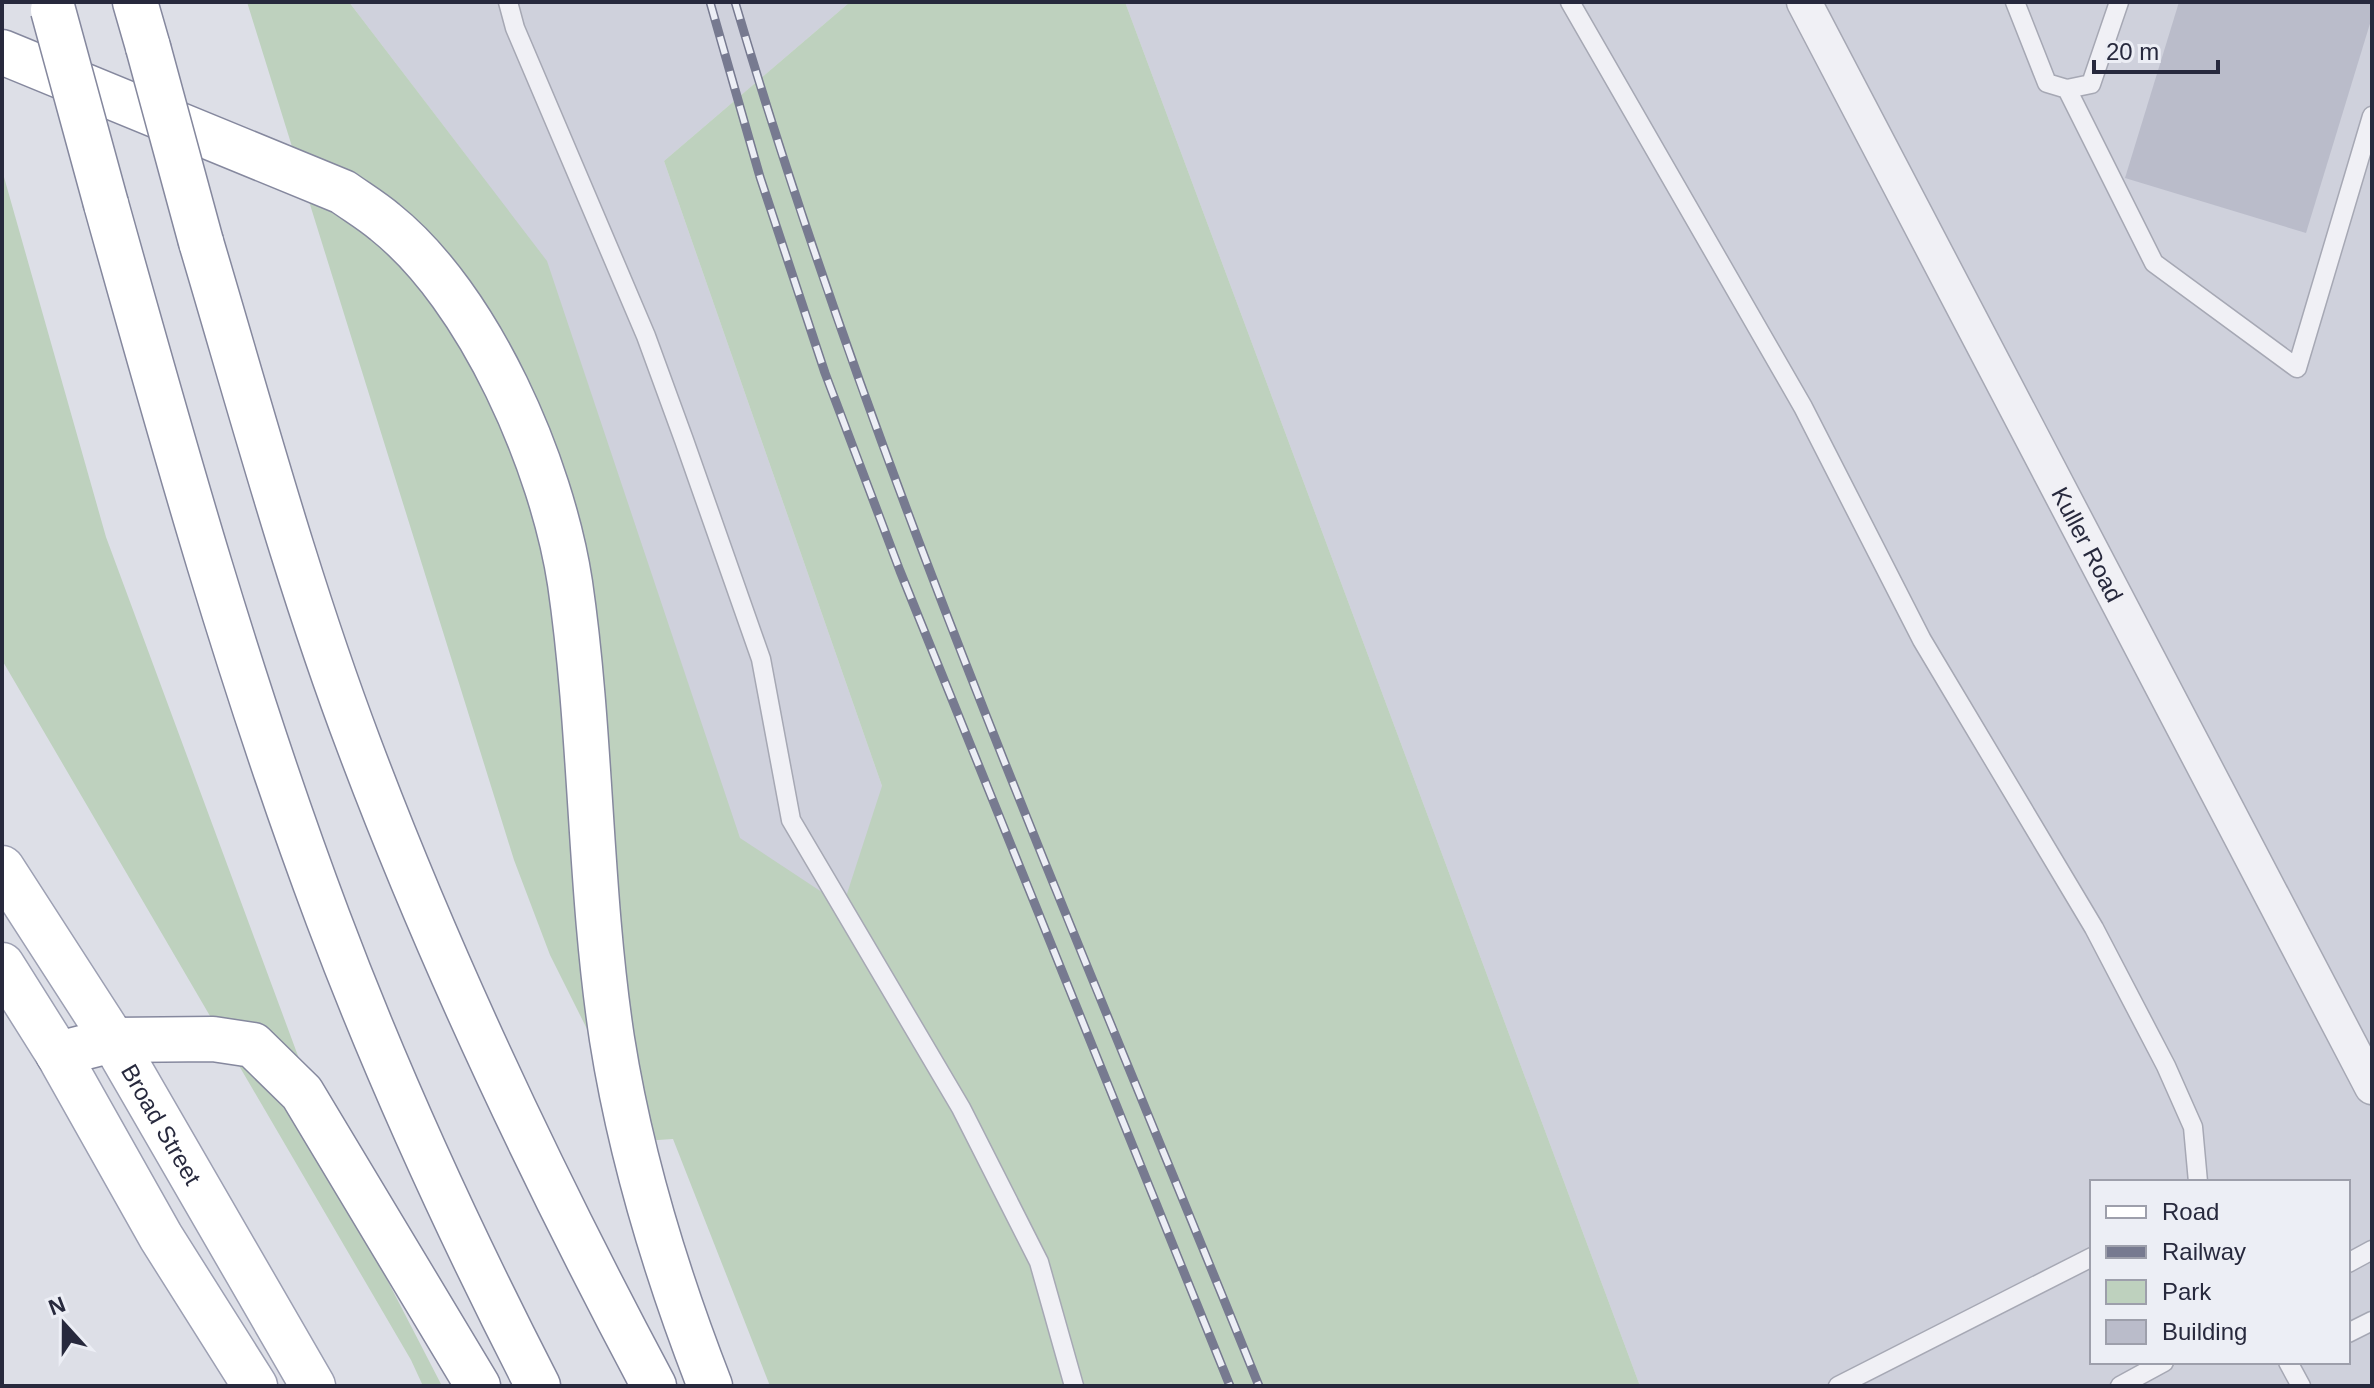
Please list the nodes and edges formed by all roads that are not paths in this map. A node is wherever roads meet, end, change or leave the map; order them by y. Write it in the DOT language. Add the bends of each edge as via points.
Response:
graph roads {
  1 [pos="135,2"];
  2 [pos="508,2"];
  3 [pos="1570,2"];
  4 [pos="1804,2"];
  5 [pos="2015,2"];
  6 [pos="2119,2"];
  7 [pos="52,6"];
  8 [pos="2,52"];
  9 [pos="2067,89"];
  10 [pos="2372,116"];
  11 [pos="2,868"];
  12 [pos="2,965"];
  13 [pos="113,1040"];
  14 [pos="58,1054"];
  15 [pos="2372,1087"];
  16 [pos="2198,1180"];
  17 [pos="2372,1250"];
  18 [pos="2090,1258"];
  19 [pos="2350,1262"];
  20 [pos="2372,1321"];
  21 [pos="2350,1332"];
  22 [pos="2160,1364"];
  23 [pos="2291,1364"];
  24 [pos="255,1386"];
  25 [pos="313,1386"];
  26 [pos="478,1386"];
  27 [pos="538,1386"];
  28 [pos="654,1386"];
  29 [pos="710,1386"];
  30 [pos="1074,1386"];
  31 [pos="1838,1386"];
  32 [pos="2120,1386"];
  33 [pos="2301,1386"];
  1 -- 28 [label="main road, bridge" via="309,601 412,883 469,1018"];
  2 -- 30 [label="lane" via="646,336 761,659 791,820 961,1108 1039,1262"];
  3 -- 16 [label="lane" via="1803,407 1922,640 2094,928 2193,1127"];
  4 -- 15 [label="street, Kuller Road"];
  5 -- 9 [label="lane" via="2047,83"];
  6 -- 9 [label="lane" via="2091,84"];
  7 -- 27 [label="main road, bridge" via="228,628 329,920 444,1195"];
  8 -- 29 [label="main road" via="343,192 387,223 424,262 454,298 503,380 535,450 570,582 612,1037 630,1136 649,1216"];
  9 -- 10 [label="lane" via="2154,263 2297,368"];
  11 -- 13 [label="main road, Broad Street"];
  12 -- 14 [label="main road"];
  13 -- 14 [label="main road"];
  13 -- 25 [label="main road, Broad Street"];
  13 -- 26 [label="main road" via="213,1039 253,1045 302,1093"];
  14 -- 24 [label="main road" via="161,1237"];
  17 -- 19 [label="lane"];
  18 -- 31 [label="lane"];
  20 -- 21 [label="lane"];
  22 -- 32 [label="lane"];
  23 -- 33 [label="lane"];
}
